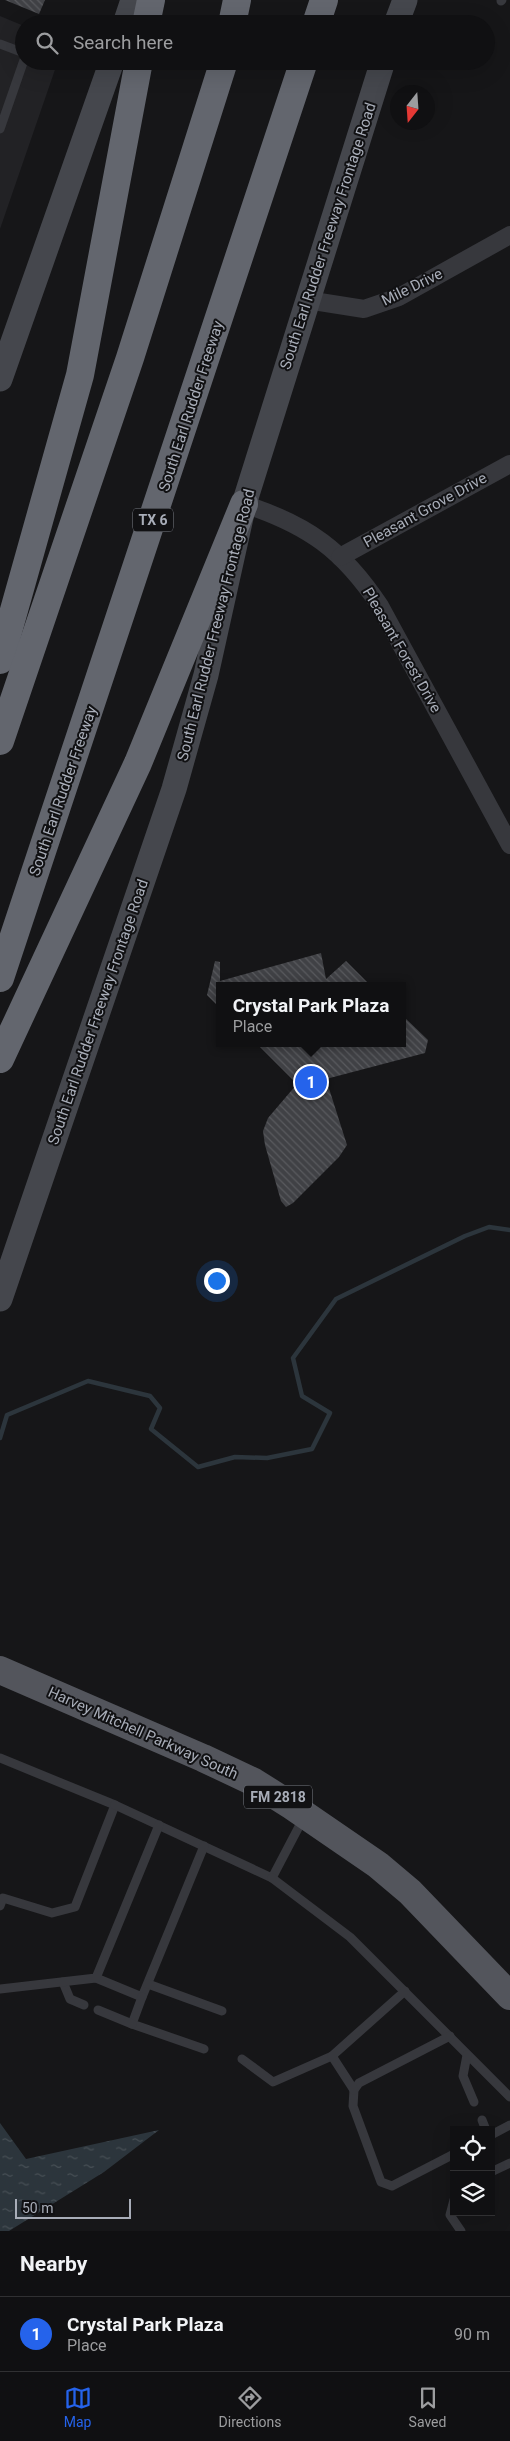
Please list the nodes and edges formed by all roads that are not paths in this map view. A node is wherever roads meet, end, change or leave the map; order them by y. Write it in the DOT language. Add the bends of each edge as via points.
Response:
graph roads {
  1 [pos="133,0"];
  2 [pos="151,0"];
  3 [pos="237,0"];
  4 [pos="324,0"];
  5 [pos="405,0"];
  6 [pos="128,15"];
  7 [pos="148,15"];
  8 [pos="234,15"];
  9 [pos="319,15"];
  10 [pos="399,15"];
  11 [pos="0,44"];
  12 [pos="15,50"];
  13 [pos="21,70"];
  14 [pos="109,70"];
  15 [pos="137,70"];
  16 [pos="221,70"];
  17 [pos="301,70"];
  18 [pos="380,70"];
  19 [pos="0,129"];
  20 [pos="510,235"];
  21 [pos="307,300"];
  22 [pos="0,379"];
  23 [pos="510,464"];
  24 [pos="244,504"];
  25 [pos="340,556"];
  26 [pos="0,660"];
  27 [pos="0,741"];
  28 [pos="510,845"];
  29 [pos="0,978"];
  30 [pos="0,1059"];
  31 [pos="0,1299"];
  32 [pos="0,1670"];
  33 [pos="0,1758"];
  34 [pos="115,1805"];
  35 [pos="305,1815"];
  36 [pos="159,1825"];
  37 [pos="204,1846"];
  38 [pos="272,1878"];
  39 [pos="1,1899"];
  40 [pos="96,1978"];
  41 [pos="63,1982"];
  42 [pos="148,1984"];
  43 [pos="0,1989"];
  44 [pos="404,1991"];
  45 [pos="510,1996"];
  46 [pos="142,1997"];
  47 [pos="84,2005"];
  48 [pos="98,2010"];
  49 [pos="222,2011"];
  50 [pos="132,2024"];
  51 [pos="450,2036"];
  52 [pos="204,2049"];
  53 [pos="467,2054"];
  54 [pos="332,2056"];
  55 [pos="242,2059"];
  56 [pos="354,2090"];
  57 [pos="510,2097"];
  58 [pos="474,2102"];
  59 [pos="482,2120"];
  60 [pos="510,2125"];
  61 [pos="484,2126"];
  62 [pos="495,2133"];
  63 [pos="450,2156"];
  64 [pos="510,2163"];
  65 [pos="493,2171"];
  66 [pos="451,2216"];
  67 [pos="460,2231"];
  1 -- 6 [label="main road"];
  2 -- 7 [label="highway"];
  3 -- 8 [label="highway"];
  4 -- 9 [label="highway"];
  5 -- 10 [label="main road"];
  11 -- 12 [label="lane"];
  13 -- 19 [label="lane"];
  14 -- 22 [label="main road"];
  15 -- 26 [label="highway" via="80,376"];
  16 -- 27 [label="highway" via="133,349"];
  17 -- 29 [label="highway, South Earl Rudder Freeway / TX 6"];
  18 -- 21 [label="main road, South Earl Rudder Freeway Frontage Road"];
  20 -- 21 [label="street, Mile Drive" via="400,297 364,309"];
  21 -- 24 [label="main road, South Earl Rudder Freeway Frontage Road"];
  23 -- 25 [label="street, Pleasant Grove Drive"];
  24 -- 25 [label="street, Pleasant Forest Drive" via="303,528"];
  24 -- 30 [label="highway" via="138,763"];
  24 -- 31 [label="main road, South Earl Rudder Freeway Frontage Road" via="206,675 174,788"];
  25 -- 28 [label="street, Pleasant Forest Drive" via="380,606"];
  32 -- 35 [label="main road, Harvey Mitchell Parkway South / FM 2818" via="254,1782"];
  33 -- 34 [label="lane"];
  34 -- 36 [label="lane"];
  34 -- 39 [label="lane" via="74,1906 52,1913"];
  35 -- 38 [label="lane"];
  35 -- 45 [label="main road, Harvey Mitchell Parkway South / FM 2818" via="378,1865 410,1892"];
  36 -- 37 [label="lane"];
  36 -- 40 [label="lane"];
  37 -- 38 [label="lane"];
  37 -- 42 [label="lane"];
  38 -- 44 [label="lane" via="350,1937"];
  40 -- 41 [label="lane"];
  40 -- 46 [label="lane"];
  41 -- 43 [label="lane"];
  41 -- 47 [label="lane" via="70,1999"];
  42 -- 46 [label="lane"];
  42 -- 49 [label="lane"];
  44 -- 51 [label="lane"];
  44 -- 54 [label="lane"];
  46 -- 50 [label="lane"];
  48 -- 50 [label="lane"];
  50 -- 52 [label="lane"];
  51 -- 53 [label="lane"];
  51 -- 56 [label="lane" via="359,2083"];
  53 -- 57 [label="lane"];
  53 -- 58 [label="lane" via="463,2076"];
  54 -- 55 [label="lane" via="273,2082"];
  54 -- 56 [label="lane"];
  56 -- 63 [label="lane" via="353,2106 381,2182 392,2186"];
  59 -- 61 [label="lane"];
  60 -- 62 [label="lane"];
  64 -- 65 [label="lane"];
  66 -- 67 [label="lane"];
}
